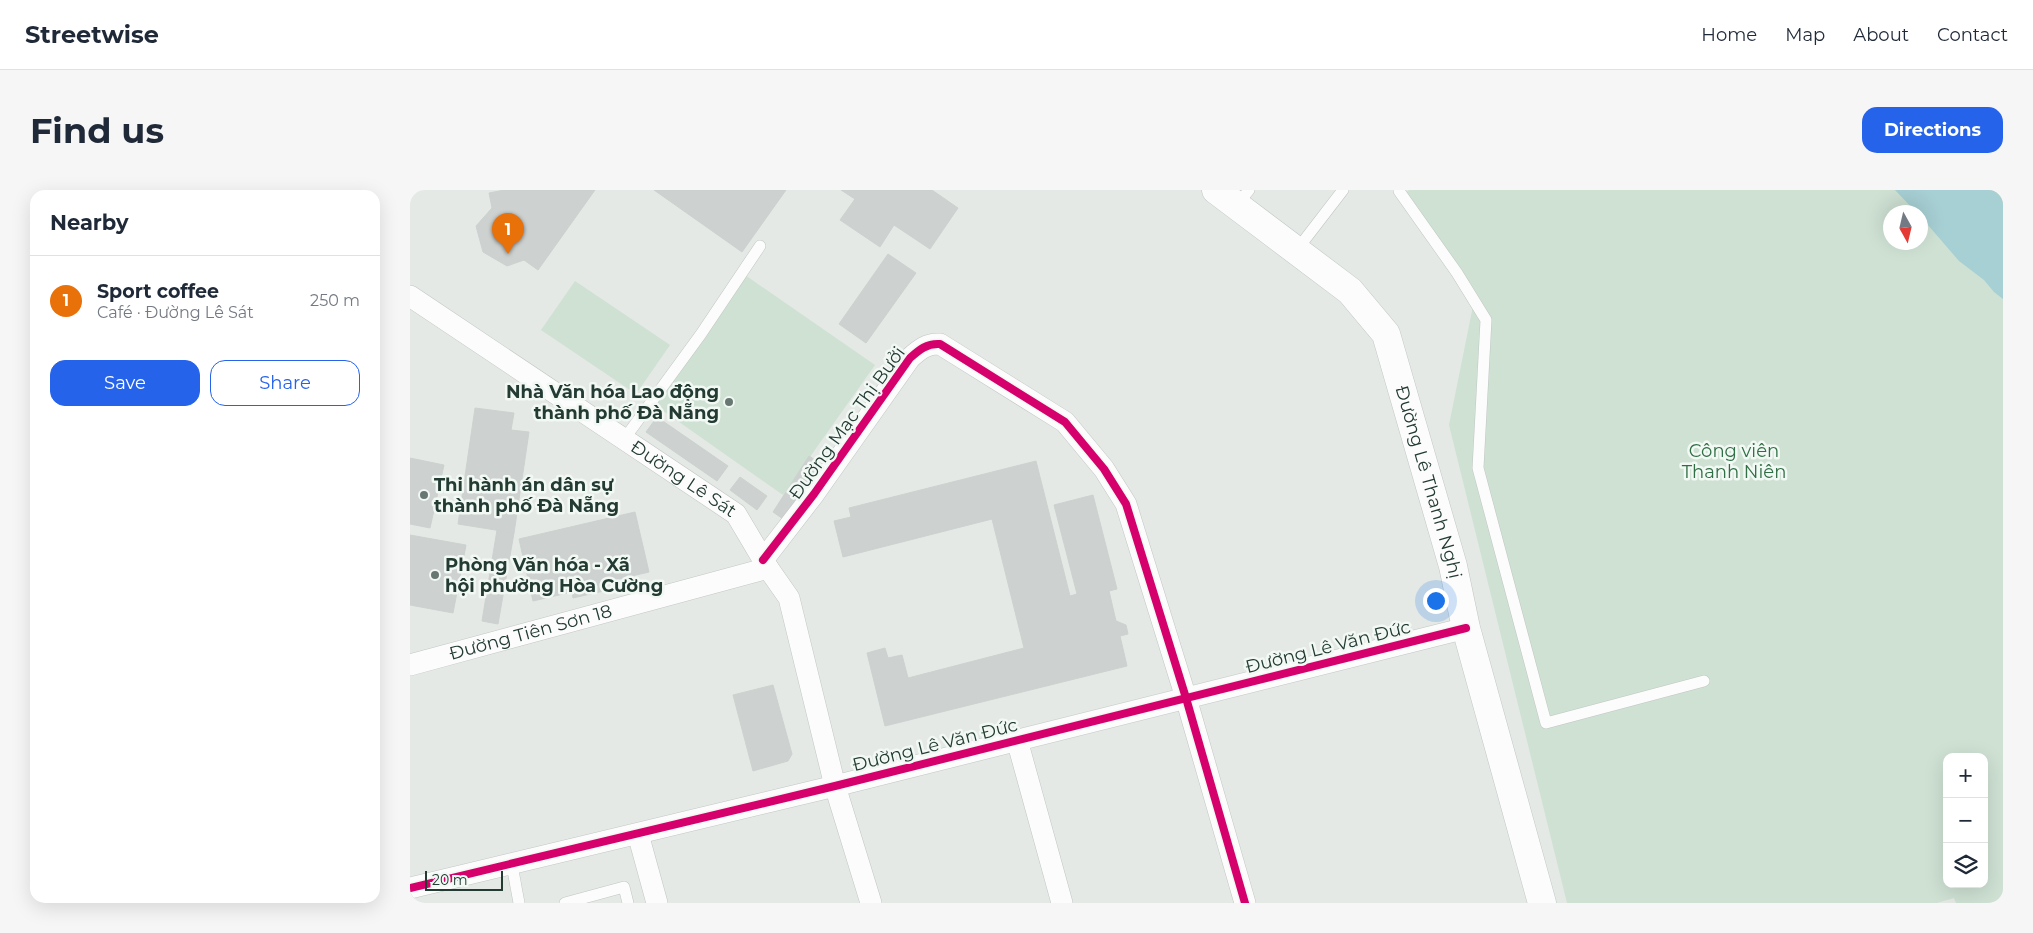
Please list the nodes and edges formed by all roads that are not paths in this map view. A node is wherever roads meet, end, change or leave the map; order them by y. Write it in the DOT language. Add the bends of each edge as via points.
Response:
graph roads {
  1 [pos="1344,190"];
  2 [pos="1399,191"];
  3 [pos="1234,195"];
  4 [pos="760,246"];
  5 [pos="1296,251"];
  6 [pos="410,296"];
  7 [pos="625,438"];
  8 [pos="765,564"];
  9 [pos="1466,628"];
  10 [pos="410,665"];
  11 [pos="1704,682"];
  12 [pos="1186,698"];
  13 [pos="1017,740"];
  14 [pos="835,786"];
  15 [pos="638,834"];
  16 [pos="512,865"];
  17 [pos="412,893"];
  18 [pos="519,903"];
  19 [pos="565,903"];
  20 [pos="628,903"];
  21 [pos="657,903"];
  22 [pos="871,903"];
  23 [pos="1062,903"];
  24 [pos="1245,903"];
  25 [pos="1542,903"];
  1 -- 5 [label="lane"];
  2 -- 11 [label="lane" via="1486,320 1478,468 1546,723"];
  3 -- 5 [label="main road, Đường Lê Thanh Nghị"];
  4 -- 7 [label="lane"];
  5 -- 9 [label="main road, Đường Lê Thanh Nghị" via="1350,291 1386,334 1453,566"];
  6 -- 7 [label="street, Đường Lê Sát"];
  7 -- 8 [label="street, Đường Lê Sát" via="736,514"];
  8 -- 10 [label="street, Đường Tiên Sơn 18"];
  8 -- 12 [label="street, Đường Mạc Thị Bưởi" via="910,358 924,347 940,344 1065,422 1104,469 1126,504"];
  8 -- 14 [label="street, Đường Lê Sát" via="790,598"];
  9 -- 12 [label="street, Đường Lê Văn Đức"];
  9 -- 25 [label="main road, Đường Lê Thanh Nghị"];
  12 -- 13 [label="street, Đường Lê Văn Đức"];
  12 -- 24 [label="street, Đường Mạc Thị Bưởi"];
  13 -- 14 [label="street, Đường Lê Văn Đức"];
  13 -- 23 [label="street"];
  14 -- 15 [label="street, Đường Lê Văn Đức"];
  14 -- 22 [label="street, Đường Lê Sát"];
  15 -- 16 [label="street, Đường Lê Văn Đức"];
  15 -- 21 [label="street"];
  16 -- 17 [label="street, Đường Lê Văn Đức"];
  16 -- 18 [label="lane"];
  19 -- 20 [label="lane" via="624,887"];
}
